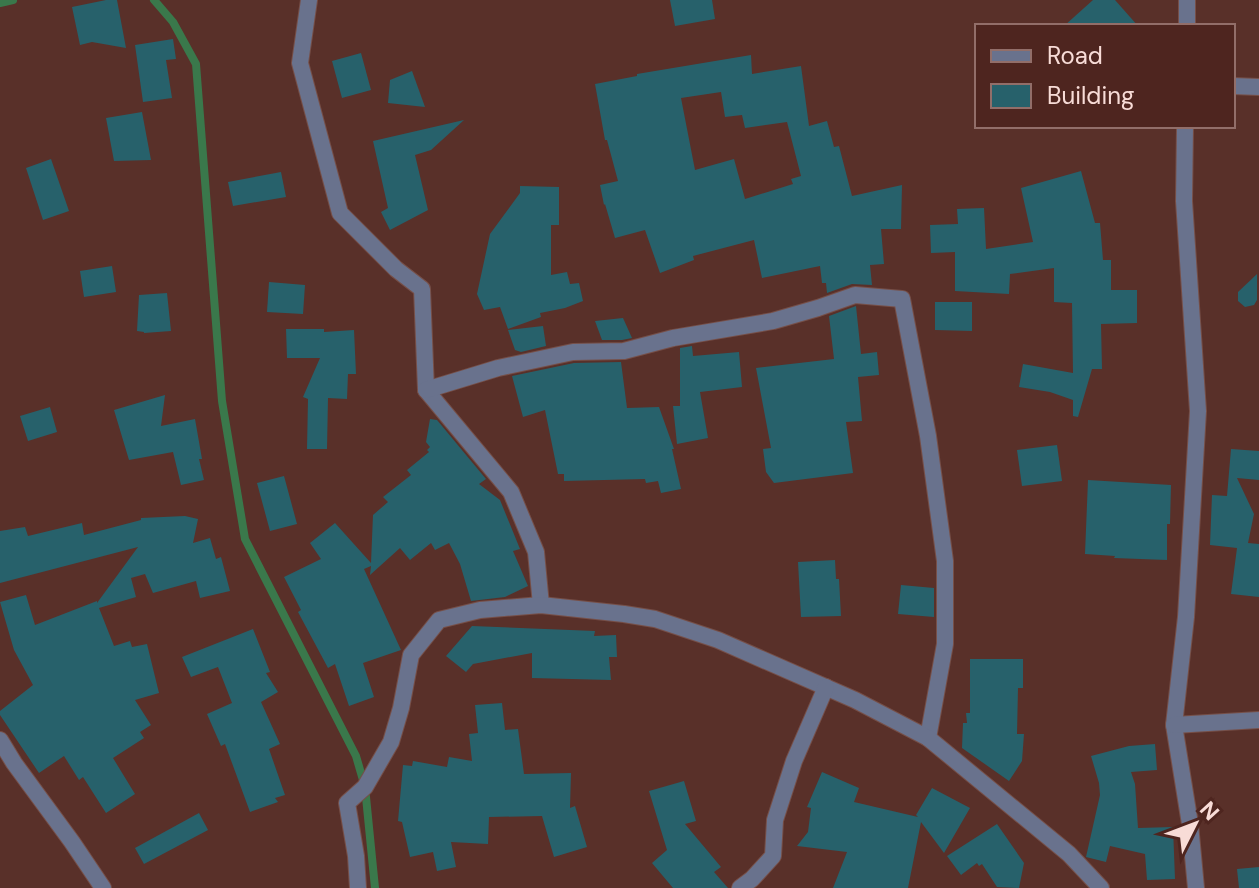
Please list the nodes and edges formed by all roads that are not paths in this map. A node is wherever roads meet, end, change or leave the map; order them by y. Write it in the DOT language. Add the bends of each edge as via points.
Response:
graph roads {
  1 [pos="309,0"];
  2 [pos="1187,0"];
  3 [pos="1187,24"];
  4 [pos="1235,86"];
  5 [pos="1259,87"];
  6 [pos="1185,128"];
  7 [pos="426,390"];
  8 [pos="541,605"];
  9 [pos="826,687"];
  10 [pos="1259,720"];
  11 [pos="1174,725"];
  12 [pos="928,738"];
  13 [pos="0,740"];
  14 [pos="103,888"];
  15 [pos="358,888"];
  16 [pos="740,888"];
  17 [pos="1101,888"];
  18 [pos="1196,888"];
  1 -- 7 [label="street" via="300,63 340,213 422,289"];
  2 -- 3 [label="street"];
  4 -- 5 [label="street"];
  6 -- 11 [label="street" via="1184,201 1198,411"];
  7 -- 8 [label="street" via="511,492 536,552"];
  7 -- 12 [label="street" via="573,352 624,351 773,321 855,295 902,299 945,561 945,644"];
  8 -- 9 [label="street" via="655,619"];
  8 -- 15 [label="street" via="439,620 411,655 391,742 365,787 347,803"];
  9 -- 12 [label="street"];
  9 -- 16 [label="street" via="775,820 773,856"];
  10 -- 11 [label="street"];
  11 -- 18 [label="street"];
  12 -- 17 [label="street" via="1069,854"];
  13 -- 14 [label="street"];
}
